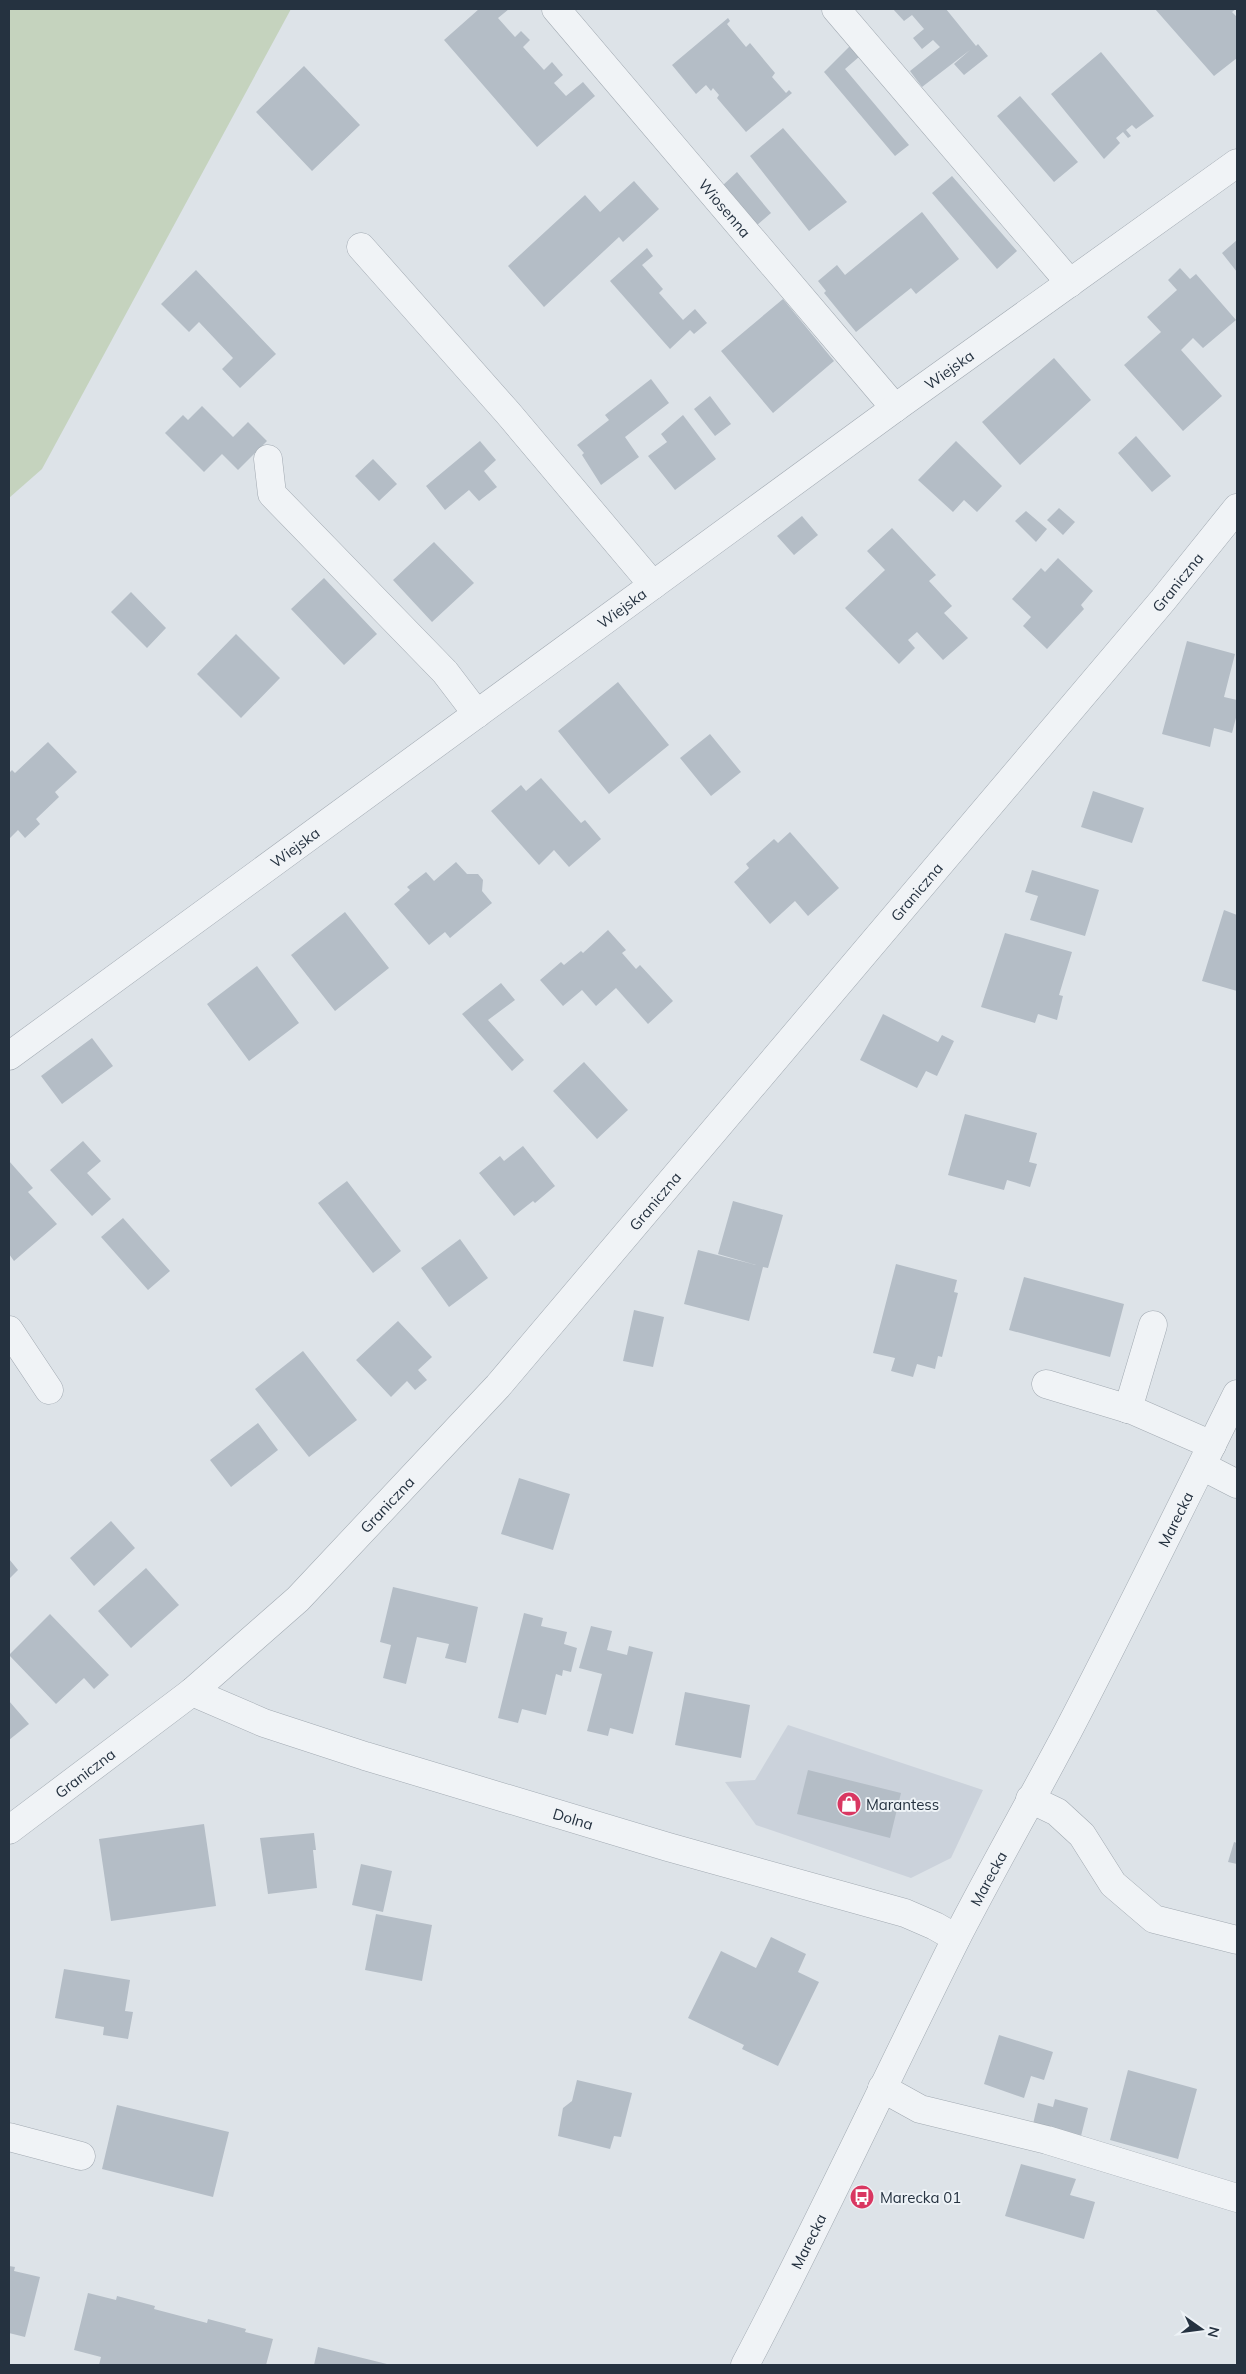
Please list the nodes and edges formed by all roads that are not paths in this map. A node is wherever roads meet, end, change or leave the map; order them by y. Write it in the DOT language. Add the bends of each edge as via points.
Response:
graph roads {
  1 [pos="556,9"];
  2 [pos="836,9"];
  3 [pos="1237,163"];
  4 [pos="361,247"];
  5 [pos="1070,283"];
  6 [pos="895,408"];
  7 [pos="268,459"];
  8 [pos="1237,508"];
  9 [pos="653,585"];
  10 [pos="477,714"];
  11 [pos="9,1056"];
  12 [pos="1153,1325"];
  13 [pos="9,1330"];
  14 [pos="1046,1384"];
  15 [pos="49,1390"];
  16 [pos="1237,1394"];
  17 [pos="1128,1409"];
  18 [pos="1207,1455"];
  19 [pos="1237,1484"];
  20 [pos="192,1692"];
  21 [pos="1030,1799"];
  22 [pos="9,1830"];
  23 [pos="956,1938"];
  24 [pos="1237,1940"];
  25 [pos="882,2088"];
  26 [pos="9,2137"];
  27 [pos="81,2156"];
  28 [pos="1237,2198"];
  29 [pos="745,2365"];
  1 -- 6 [label="street, Wiosenna"];
  2 -- 5 [label="street"];
  3 -- 5 [label="street, Wiejska"];
  4 -- 9 [label="street" via="508,413"];
  5 -- 6 [label="street, Wiejska"];
  6 -- 9 [label="street, Wiejska"];
  7 -- 10 [label="street" via="272,494 445,672"];
  8 -- 20 [label="street, Graniczna" via="1163,600 498,1386 298,1599"];
  9 -- 10 [label="street, Wiejska"];
  10 -- 11 [label="street, Wiejska"];
  12 -- 17 [label="street"];
  13 -- 15 [label="street"];
  14 -- 17 [label="street"];
  16 -- 18 [label="street, Marecka"];
  17 -- 18 [label="street"];
  18 -- 19 [label="street"];
  18 -- 21 [label="street, Marecka"];
  20 -- 22 [label="street, Graniczna"];
  20 -- 23 [label="street, Dolna" via="264,1723 365,1756 905,1914"];
  21 -- 23 [label="street, Marecka"];
  21 -- 24 [label="street" via="1057,1812 1082,1835 1113,1884 1154,1919"];
  23 -- 25 [label="street, Marecka"];
  25 -- 28 [label="street" via="920,2109 1047,2140"];
  25 -- 29 [label="street, Marecka" via="836,2188"];
  26 -- 27 [label="street"];
}
